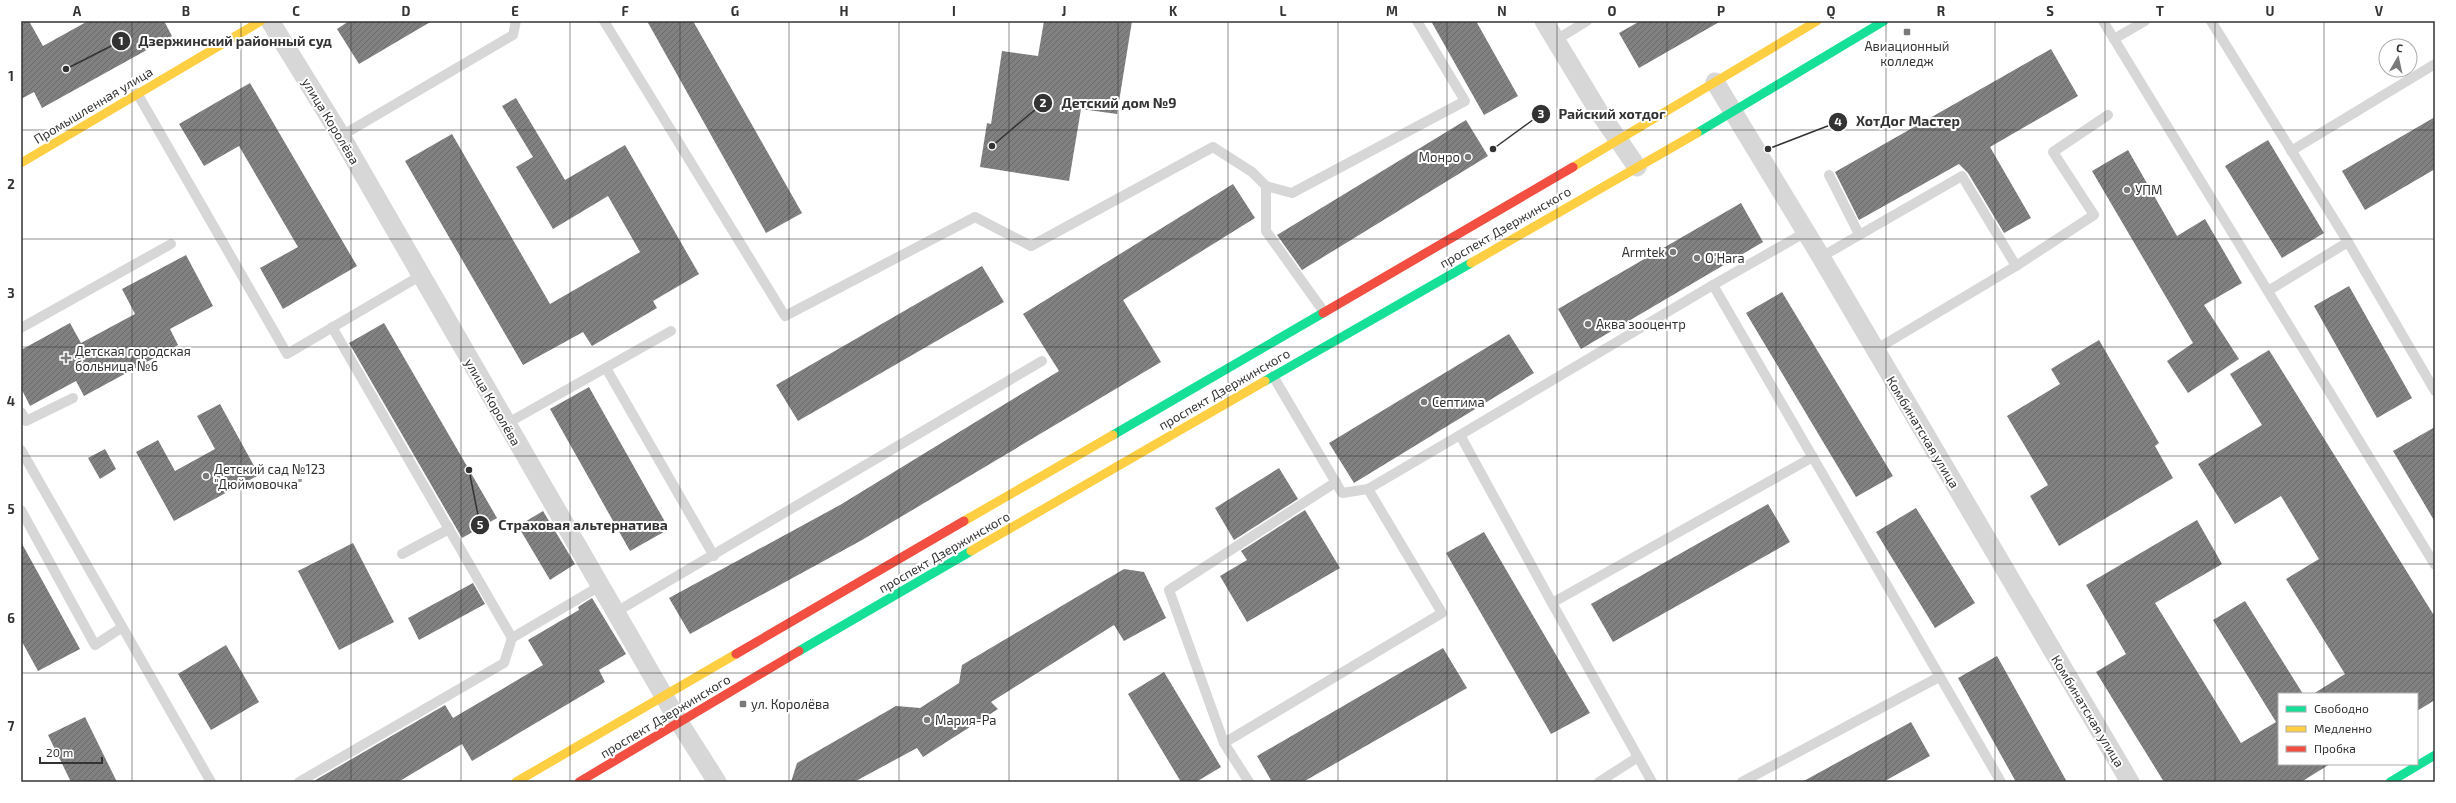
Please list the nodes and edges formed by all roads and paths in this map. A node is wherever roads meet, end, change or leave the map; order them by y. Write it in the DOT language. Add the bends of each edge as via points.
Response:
graph roads {
  1 [pos="261,21"];
  2 [pos="270,21"];
  3 [pos="516,21"];
  4 [pos="604,21"];
  5 [pos="1417,21"];
  6 [pos="1544,21"];
  7 [pos="1587,21"];
  8 [pos="1817,21"];
  9 [pos="1884,21"];
  10 [pos="2103,21"];
  11 [pos="2145,21"];
  12 [pos="2211,21"];
  13 [pos="2114,39"];
  14 [pos="1556,40"];
  15 [pos="2435,64"];
  16 [pos="1715,82"];
  17 [pos="137,93"];
  18 [pos="1734,112"];
  19 [pos="2108,114"];
  20 [pos="340,136"];
  21 [pos="1619,140"];
  22 [pos="2291,151"];
  23 [pos="21,162"];
  24 [pos="1637,167"];
  25 [pos="1829,175"];
  26 [pos="1266,186"];
  27 [pos="1806,232"];
  28 [pos="1859,234"];
  29 [pos="2348,242"];
  30 [pos="171,244"];
  31 [pos="1821,257"];
  32 [pos="2016,266"];
  33 [pos="420,276"];
  34 [pos="1714,285"];
  35 [pos="2268,291"];
  36 [pos="1324,312"];
  37 [pos="332,327"];
  38 [pos="21,328"];
  39 [pos="670,331"];
  40 [pos="1875,350"];
  41 [pos="1042,361"];
  42 [pos="606,368"];
  43 [pos="1273,376"];
  44 [pos="2435,391"];
  45 [pos="73,398"];
  46 [pos="21,412"];
  47 [pos="506,424"];
  48 [pos="1460,435"];
  49 [pos="21,450"];
  50 [pos="1813,456"];
  51 [pos="1336,482"];
  52 [pos="1368,489"];
  53 [pos="21,510"];
  54 [pos="449,530"];
  55 [pos="402,554"];
  56 [pos="714,556"];
  57 [pos="2435,565"];
  58 [pos="600,586"];
  59 [pos="1552,603"];
  60 [pos="616,612"];
  61 [pos="121,628"];
  62 [pos="512,638"];
  63 [pos="1939,677"];
  64 [pos="664,696"];
  65 [pos="678,722"];
  66 [pos="1224,743"];
  67 [pos="2435,755"];
  68 [pos="1638,757"];
  69 [pos="211,782"];
  70 [pos="299,782"];
  71 [pos="516,782"];
  72 [pos="579,782"];
  73 [pos="717,782"];
  74 [pos="1249,782"];
  75 [pos="1598,782"];
  76 [pos="1652,782"];
  77 [pos="1742,782"];
  78 [pos="2001,782"];
  79 [pos="2130,782"];
  80 [pos="2390,782"];
  1 -- 17 [label="main road, Промышленная улица"];
  2 -- 20 [label="street, улица Королёва"];
  3 -- 20 [label="lane" via="513,35"];
  4 -- 26 [label="lane" via="785,316 975,217 1031,246 1213,147 1252,172"];
  5 -- 26 [label="lane" via="1465,101 1292,193"];
  6 -- 14 [label="street"];
  7 -- 14 [label="lane"];
  8 -- 16 [label="main road, проспект Дзержинского"];
  9 -- 18 [label="main road, проспект Дзержинского"];
  10 -- 13 [label="lane"];
  11 -- 13 [label="lane"];
  12 -- 22 [label="lane"];
  13 -- 35 [label="lane"];
  14 -- 21 [label="street"];
  15 -- 22 [label="lane"];
  16 -- 18 [label="street, Комбинатская улица"];
  16 -- 21 [label="main road, проспект Дзержинского"];
  17 -- 23 [label="main road, Промышленная улица"];
  17 -- 37 [label="lane" via="287,354"];
  18 -- 24 [label="main road, проспект Дзержинского"];
  18 -- 27 [label="street, Комбинатская улица"];
  19 -- 32 [label="lane" via="2053,152 2094,215"];
  20 -- 33 [label="street, улица Королёва"];
  21 -- 24 [label="street"];
  21 -- 36 [label="main road, проспект Дзержинского"];
  22 -- 29 [label="lane"];
  24 -- 43 [label="main road, проспект Дзержинского"];
  25 -- 28 [label="lane"];
  26 -- 36 [label="lane" via="1266,231"];
  27 -- 31 [label="street, Комбинатская улица"];
  27 -- 34 [label="lane"];
  28 -- 31 [label="lane"];
  28 -- 32 [label="lane" via="1962,176"];
  29 -- 35 [label="lane"];
  29 -- 44 [label="lane"];
  30 -- 38 [label="lane"];
  31 -- 40 [label="street, Комбинатская улица"];
  32 -- 40 [label="lane"];
  33 -- 37 [label="lane"];
  33 -- 47 [label="street, улица Королёва"];
  34 -- 48 [label="lane"];
  34 -- 50 [label="lane"];
  35 -- 57 [label="lane"];
  36 -- 64 [label="main road, проспект Дзержинского"];
  37 -- 54 [label="lane"];
  39 -- 42 [label="lane"];
  40 -- 79 [label="street, Комбинатская улица"];
  41 -- 56 [label="lane"];
  42 -- 47 [label="lane"];
  42 -- 56 [label="lane"];
  43 -- 51 [label="lane"];
  43 -- 65 [label="main road, проспект Дзержинского"];
  45 -- 46 [label="lane" via="26,421"];
  47 -- 58 [label="street, улица Королёва"];
  48 -- 52 [label="lane"];
  48 -- 59 [label="lane"];
  49 -- 61 [label="lane"];
  50 -- 59 [label="lane"];
  50 -- 63 [label="lane"];
  51 -- 52 [label="lane" via="1342,493"];
  51 -- 66 [label="lane" via="1169,590"];
  52 -- 66 [label="lane" via="1442,613"];
  53 -- 61 [label="lane" via="95,645"];
  54 -- 55 [label="lane"];
  54 -- 62 [label="lane"];
  56 -- 60 [label="lane"];
  58 -- 60 [label="street, улица Королёва"];
  58 -- 62 [label="lane"];
  59 -- 68 [label="lane"];
  60 -- 64 [label="street, улица Королёва"];
  61 -- 69 [label="lane"];
  62 -- 70 [label="lane" via="504,663 347,757"];
  63 -- 77 [label="lane"];
  63 -- 78 [label="lane"];
  64 -- 65 [label="street, улица Королёва"];
  64 -- 71 [label="main road, проспект Дзержинского"];
  65 -- 72 [label="main road, проспект Дзержинского"];
  65 -- 73 [label="street, улица Королёва"];
  66 -- 74 [label="lane"];
  67 -- 80 [label="main road"];
  68 -- 75 [label="lane"];
  68 -- 76 [label="lane"];
}
